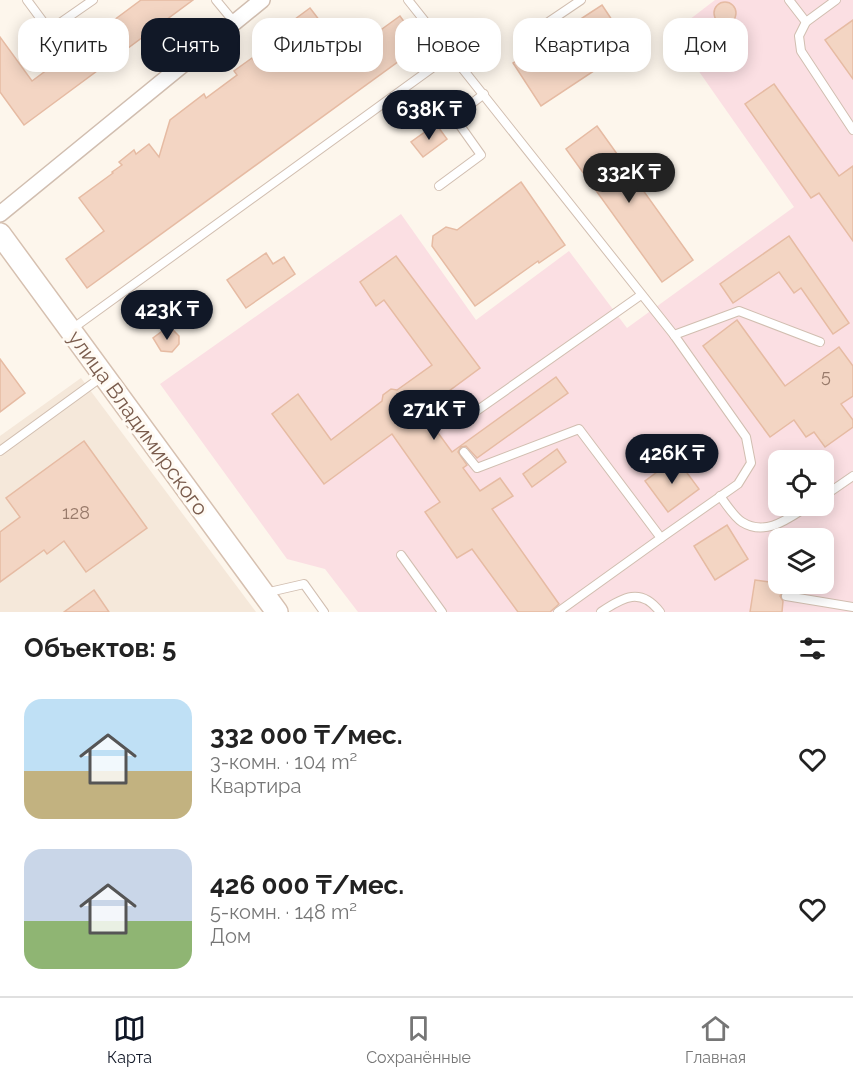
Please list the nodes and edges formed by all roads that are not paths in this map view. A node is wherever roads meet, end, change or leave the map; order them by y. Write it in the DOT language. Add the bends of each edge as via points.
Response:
graph roads {
  1 [pos="27,0"];
  2 [pos="93,0"];
  3 [pos="216,0"];
  4 [pos="262,0"];
  5 [pos="408,0"];
  6 [pos="581,0"];
  7 [pos="789,0"];
  8 [pos="836,0"];
  9 [pos="231,18"];
  10 [pos="422,18"];
  11 [pos="554,18"];
  12 [pos="240,19"];
  13 [pos="806,22"];
  14 [pos="175,72"];
  15 [pos="427,72"];
  16 [pos="465,72"];
  17 [pos="484,94"];
  18 [pos="853,130"];
  19 [pos="439,186"];
  20 [pos="0,214"];
  21 [pos="0,234"];
  22 [pos="641,295"];
  23 [pos="71,330"];
  24 [pos="674,335"];
  25 [pos="820,342"];
  26 [pos="104,375"];
  27 [pos="465,419"];
  28 [pos="0,452"];
  29 [pos="464,452"];
  30 [pos="853,476"];
  31 [pos="834,489"];
  32 [pos="720,496"];
  33 [pos="793,516"];
  34 [pos="661,538"];
  35 [pos="401,555"];
  36 [pos="264,594"];
  37 [pos="786,596"];
  38 [pos="853,607"];
  39 [pos="277,612"];
  40 [pos="324,612"];
  41 [pos="442,612"];
  42 [pos="558,612"];
  43 [pos="601,612"];
  44 [pos="660,612"];
  1 -- 2 [label="lane" via="44,23 57,25"];
  3 -- 9 [label="lane"];
  4 -- 12 [label="street"];
  5 -- 10 [label="lane"];
  6 -- 11 [label="lane"];
  7 -- 13 [label="lane"];
  8 -- 13 [label="lane"];
  13 -- 18 [label="lane" via="799,36 801,51"];
  14 -- 20 [label="street"];
  15 -- 23 [label="lane"];
  16 -- 17 [label="lane"];
  17 -- 19 [label="lane" via="454,117 481,155"];
  17 -- 22 [label="lane"];
  21 -- 23 [label="street, улица Владимирского"];
  22 -- 24 [label="lane"];
  22 -- 27 [label="lane"];
  23 -- 26 [label="street, улица Владимирского"];
  24 -- 25 [label="lane" via="739,311"];
  24 -- 32 [label="lane" via="746,437 751,463 738,484"];
  26 -- 28 [label="lane"];
  26 -- 36 [label="street, улица Владимирского"];
  29 -- 34 [label="lane" via="477,468 579,429"];
  30 -- 31 [label="lane"];
  32 -- 33 [label="lane" via="741,522 762,528 781,524"];
  32 -- 34 [label="lane"];
  34 -- 42 [label="lane"];
  35 -- 41 [label="lane"];
  36 -- 39 [label="street, улица Владимирского"];
  36 -- 40 [label="lane" via="304,584"];
  37 -- 38 [label="lane"];
  43 -- 44 [label="lane" via="619,599 638,597 652,601"];
}
